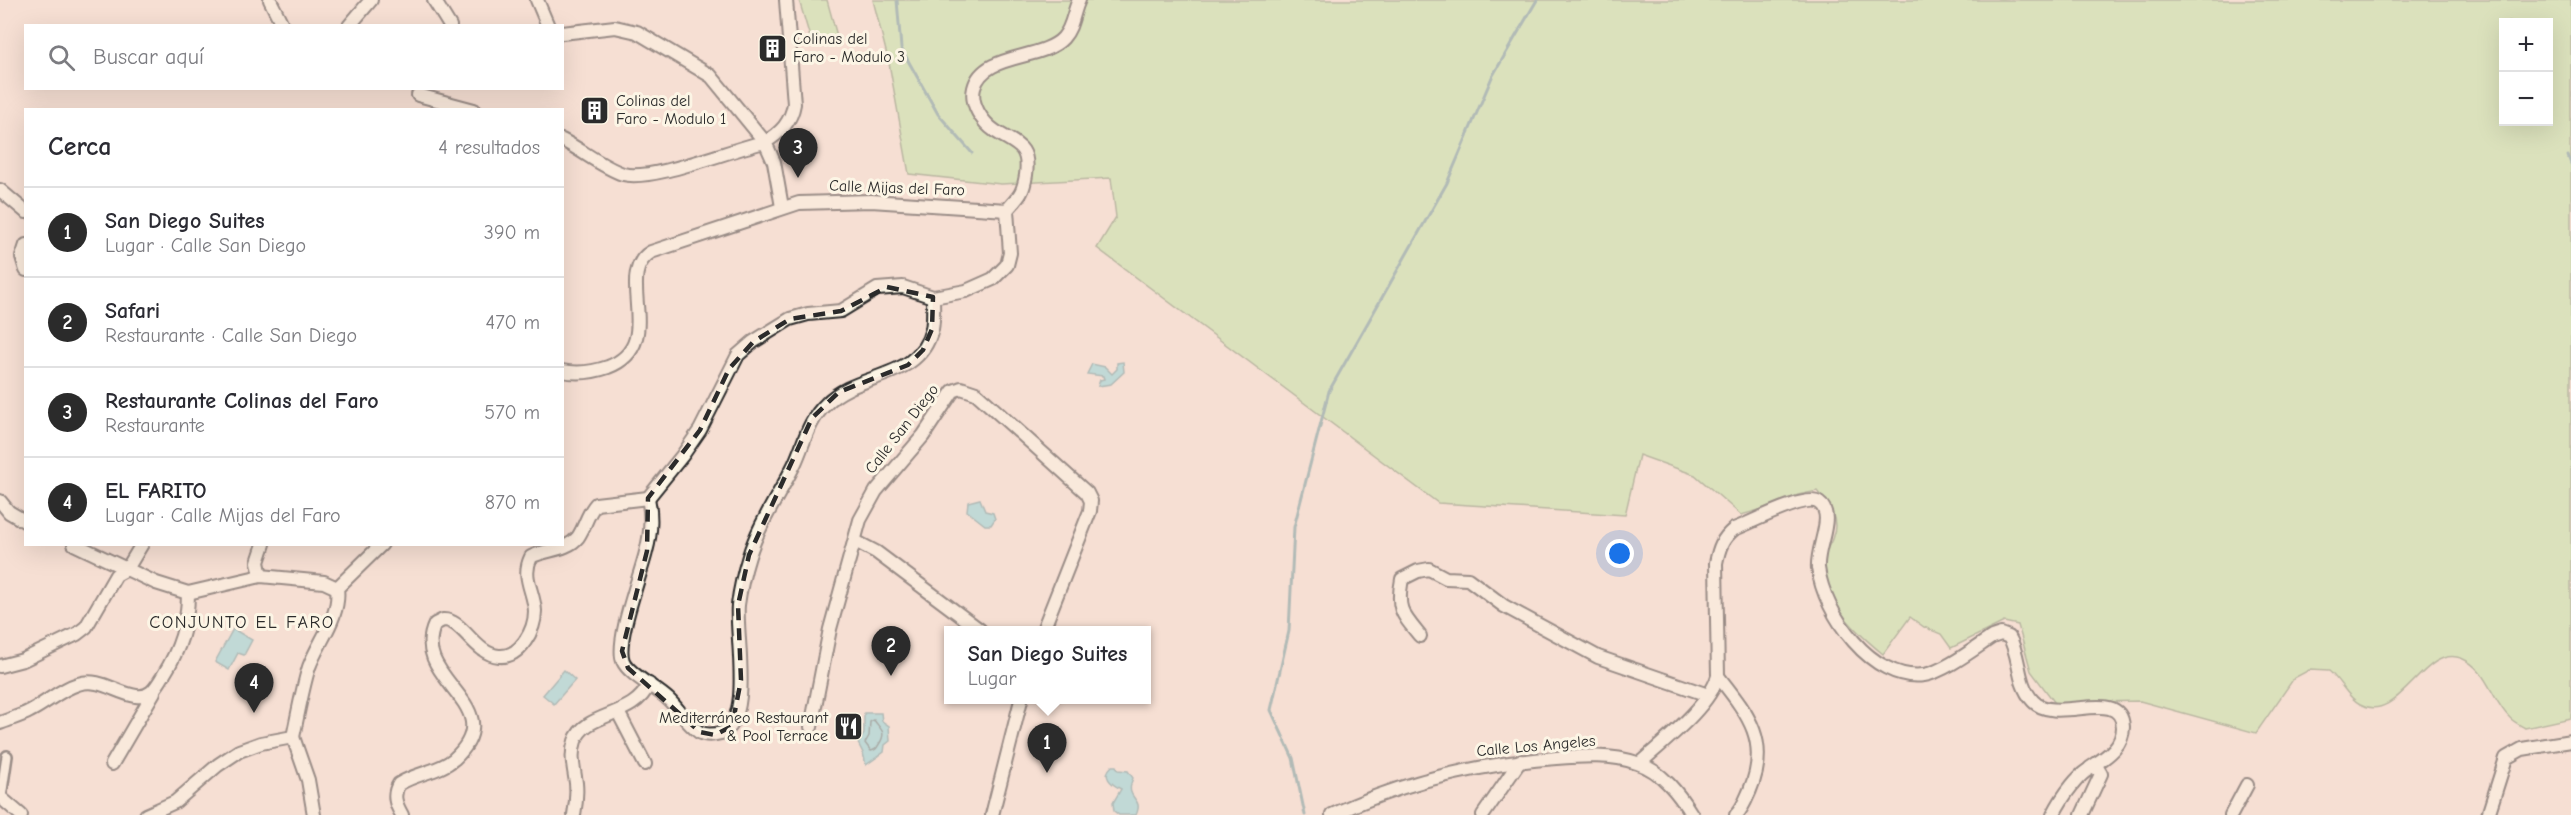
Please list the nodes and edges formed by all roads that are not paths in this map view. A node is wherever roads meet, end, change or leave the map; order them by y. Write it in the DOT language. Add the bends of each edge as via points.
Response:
graph roads {
  1 [pos="270,0"];
  2 [pos="370,0"];
  3 [pos="434,0"];
  4 [pos="537,0"];
  5 [pos="786,0"];
  6 [pos="1079,0"];
  7 [pos="282,24"];
  8 [pos="351,24"];
  9 [pos="449,24"];
  10 [pos="546,24"];
  11 [pos="564,33"];
  12 [pos="418,95"];
  13 [pos="467,108"];
  14 [pos="564,141"];
  15 [pos="765,142"];
  16 [pos="0,190"];
  17 [pos="782,207"];
  18 [pos="24,210"];
  19 [pos="1007,210"];
  20 [pos="933,297"];
  21 [pos="564,371"];
  22 [pos="648,498"];
  23 [pos="0,501"];
  24 [pos="24,521"];
  25 [pos="855,541"];
  26 [pos="78,546"];
  27 [pos="141,546"];
  28 [pos="263,546"];
  29 [pos="380,546"];
  30 [pos="127,569"];
  31 [pos="261,576"];
  32 [pos="337,588"];
  33 [pos="188,593"];
  34 [pos="975,626"];
  35 [pos="1045,626"];
  36 [pos="1420,636"];
  37 [pos="0,666"];
  38 [pos="1718,676"];
  39 [pos="649,684"];
  40 [pos="154,690"];
  41 [pos="1708,695"];
  42 [pos="1020,704"];
  43 [pos="618,712"];
  44 [pos="0,723"];
  45 [pos="811,727"];
  46 [pos="293,737"];
  47 [pos="2571,741"];
  48 [pos="8,756"];
  49 [pos="1520,761"];
  50 [pos="1640,763"];
  51 [pos="112,764"];
  52 [pos="645,764"];
  53 [pos="2090,768"];
  54 [pos="2247,785"];
  55 [pos="1,797"];
  56 [pos="995,811"];
  57 [pos="21,815"];
  58 [pos="146,815"];
  59 [pos="314,815"];
  60 [pos="402,815"];
  61 [pos="574,815"];
  62 [pos="1332,815"];
  63 [pos="1483,815"];
  64 [pos="1692,815"];
  65 [pos="1736,815"];
  66 [pos="2053,815"];
  67 [pos="2082,815"];
  68 [pos="2232,815"];
  69 [pos="2488,815"];
  1 -- 7 [label="street"];
  2 -- 8 [label="street"];
  3 -- 9 [label="street"];
  4 -- 10 [label="street"];
  5 -- 15 [label="street" via="794,104 784,127"];
  6 -- 19 [label="street" via="1064,37 1053,46 989,68 974,87 973,99 985,122 1023,150 1027,166 1023,193"];
  11 -- 15 [label="street" via="615,27 637,32 711,76"];
  12 -- 13 [label="street"];
  14 -- 15 [label="street" via="613,170 635,176 659,173"];
  15 -- 17 [label="street" via="774,162"];
  16 -- 18 [label="street"];
  17 -- 19 [label="street, Calle Mijas del Faro" via="871,201"];
  17 -- 21 [label="street, Calle Mijas del Faro" via="644,256 637,274 638,330 629,353 602,369"];
  19 -- 20 [label="street" via="1007,265 980,285"];
  20 -- 22 [label="street" via="903,287 877,289 841,311 790,319 753,342 738,355 700,430"];
  20 -- 39 [label="street" via="932,329 923,350 908,365 839,392 812,418 749,555 738,605 741,680 732,726 715,735 700,732"];
  22 -- 39 [label="street" via="652,514 647,551 621,651 628,668"];
  22 -- 60 [label="street" via="596,504 577,538 531,557 526,574 535,615 518,652 510,656 486,653 452,621 435,624 430,643 434,660 468,709 474,726 468,741 451,761 399,784 395,802"];
  23 -- 24 [label="street"];
  25 -- 34 [label="street" via="876,552"];
  25 -- 35 [label="street, Calle San Diego" via="860,520 876,491 923,436 952,391 961,388 975,393 1087,493 1091,501"];
  25 -- 45 [label="street, Calle San Diego" via="830,628"];
  26 -- 30 [label="street"];
  27 -- 30 [label="street"];
  28 -- 31 [label="street" via="258,562"];
  29 -- 32 [label="street"];
  30 -- 33 [label="street"];
  30 -- 37 [label="street" via="116,575 93,617 77,634 23,660"];
  31 -- 32 [label="street" via="324,582"];
  31 -- 33 [label="street"];
  32 -- 46 [label="street" via="335,611 309,669"];
  33 -- 40 [label="street" via="188,613 176,656"];
  36 -- 41 [label="street" via="1400,611 1399,595 1402,579 1429,569 1446,578 1468,579 1504,606 1598,657"];
  38 -- 41 [label="street"];
  38 -- 53 [label="street" via="1719,546 1734,529 1814,500 1825,510 1827,520 1818,552 1821,582 1836,618 1849,636 1886,668 1914,676 1940,669 1992,636 2009,637 2025,690 2041,707 2060,710 2104,706 2120,715 2122,737 2117,746"];
  38 -- 65 [label="street" via="1746,712 1758,740 1757,773"];
  39 -- 43 [label="street" via="638,701"];
  40 -- 44 [label="street" via="137,696 98,682 79,683"];
  40 -- 51 [label="street"];
  41 -- 50 [label="street"];
  42 -- 56 [label="street"];
  43 -- 52 [label="street"];
  43 -- 61 [label="street" via="587,725 575,739"];
  46 -- 58 [label="street" via="239,751 175,802"];
  46 -- 59 [label="street" via="308,780"];
  47 -- 69 [label="street" via="2512,753 2502,764"];
  48 -- 55 [label="street"];
  49 -- 50 [label="street, Calle Los Angeles" via="1605,757"];
  49 -- 62 [label="street, Calle Los Angeles" via="1425,779"];
  49 -- 63 [label="street"];
  50 -- 64 [label="street, Calle Los Angeles" via="1666,780"];
  53 -- 66 [label="street" via="2068,791"];
  53 -- 67 [label="street" via="2097,767 2101,774"];
  54 -- 68 [label="street"];
  55 -- 57 [label="street"];
}
